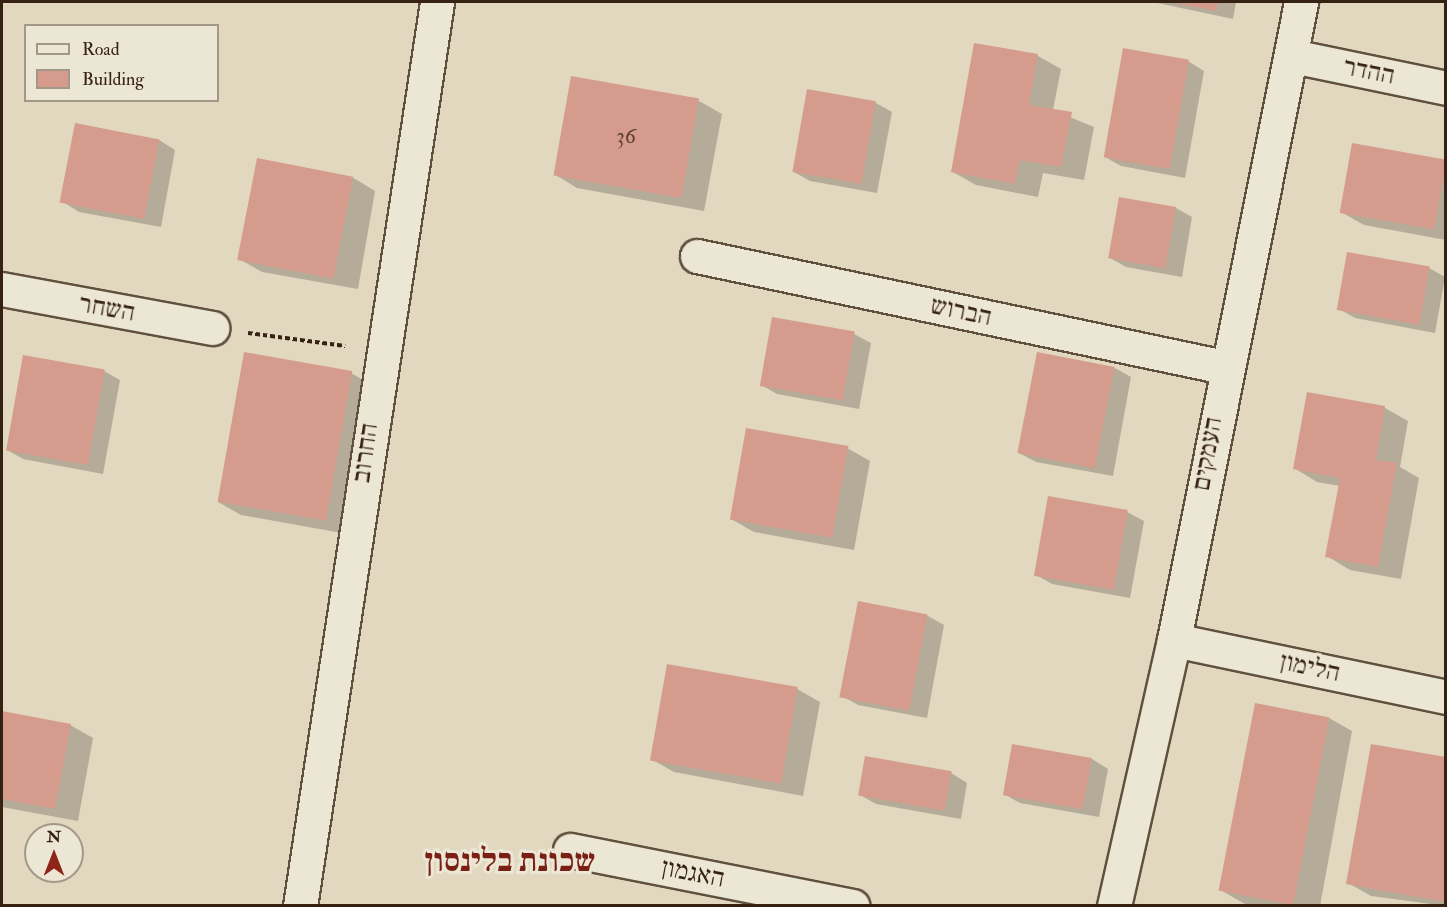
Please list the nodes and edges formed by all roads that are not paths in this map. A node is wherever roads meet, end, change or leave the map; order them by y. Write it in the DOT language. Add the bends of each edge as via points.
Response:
graph roads {
  1 [pos="437,2"];
  2 [pos="1301,2"];
  3 [pos="1292,56"];
  4 [pos="1446,88"];
  5 [pos="697,256"];
  6 [pos="2,290"];
  7 [pos="212,328"];
  8 [pos="1224,367"];
  9 [pos="1174,640"];
  10 [pos="1446,697"];
  11 [pos="570,849"];
  12 [pos="300,906"];
  13 [pos="852,906"];
  14 [pos="1114,906"];
  1 -- 12 [label="street, החרוב" via="381,351"];
  2 -- 3 [label="street, העמקים"];
  3 -- 4 [label="street, ההדר"];
  3 -- 8 [label="street, העמקים"];
  5 -- 8 [label="street, הברוש"];
  6 -- 7 [label="street, השחר"];
  8 -- 9 [label="street, העמקים"];
  9 -- 10 [label="street, הלימון"];
  9 -- 14 [label="street, העמקים"];
  11 -- 13 [label="street, האגמון"];
}
